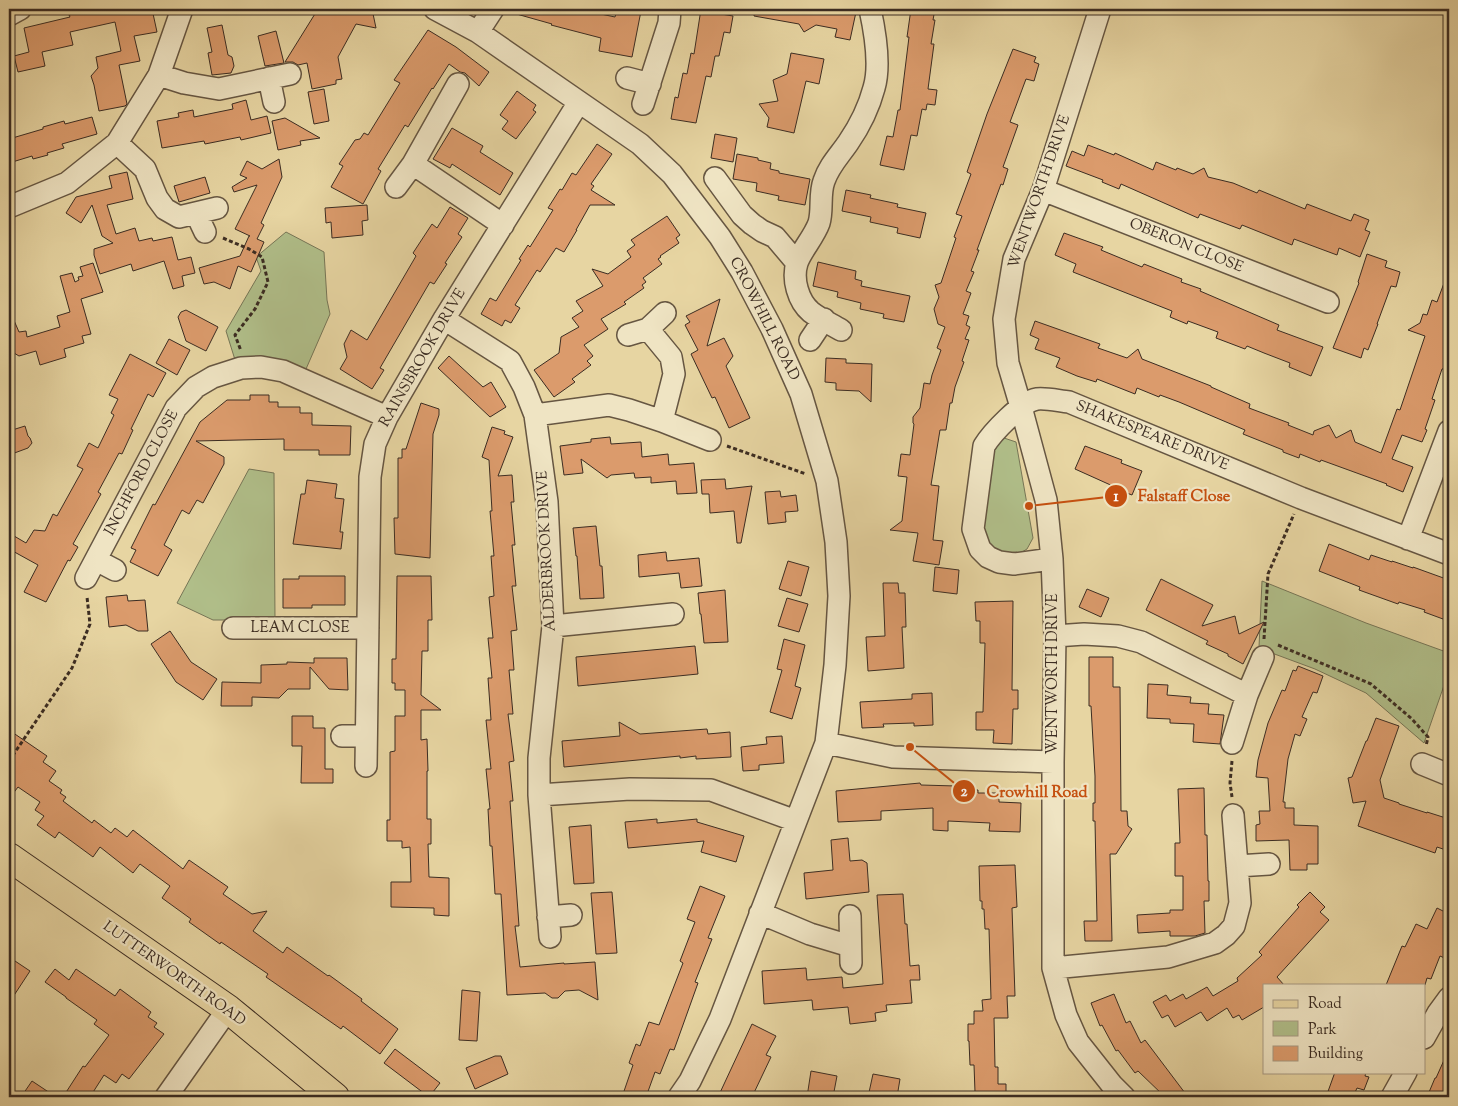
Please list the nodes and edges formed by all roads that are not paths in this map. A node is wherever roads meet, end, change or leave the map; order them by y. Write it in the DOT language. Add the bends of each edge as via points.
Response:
graph roads {
  1 [pos="20,9"];
  2 [pos="182,9"];
  3 [pos="435,9"];
  4 [pos="493,9"];
  5 [pos="670,9"];
  6 [pos="870,9"];
  7 [pos="1100,9"];
  8 [pos="9,15"];
  9 [pos="478,32"];
  10 [pos="290,74"];
  11 [pos="159,75"];
  12 [pos="268,78"];
  13 [pos="628,78"];
  14 [pos="458,84"];
  15 [pos="650,84"];
  16 [pos="274,102"];
  17 [pos="579,102"];
  18 [pos="643,104"];
  19 [pos="117,143"];
  20 [pos="413,164"];
  21 [pos="715,178"];
  22 [pos="396,187"];
  23 [pos="1043,190"];
  24 [pos="9,207"];
  25 [pos="217,208"];
  26 [pos="503,224"];
  27 [pos="797,263"];
  28 [pos="1328,302"];
  29 [pos="665,313"];
  30 [pos="444,318"];
  31 [pos="810,340"];
  32 [pos="1021,407"];
  33 [pos="535,415"];
  34 [pos="387,417"];
  35 [pos="662,421"];
  36 [pos="1449,431"];
  37 [pos="710,440"];
  38 [pos="1408,539"];
  39 [pos="1449,554"];
  40 [pos="1052,559"];
  41 [pos="96,560"];
  42 [pos="115,570"];
  43 [pos="86,578"];
  44 [pos="663,609"];
  45 [pos="554,626"];
  46 [pos="233,628"];
  47 [pos="368,628"];
  48 [pos="1055,636"];
  49 [pos="1263,658"];
  50 [pos="1247,695"];
  51 [pos="342,736"];
  52 [pos="366,736"];
  53 [pos="826,743"];
  54 [pos="1232,743"];
  55 [pos="1052,762"];
  56 [pos="1422,764"];
  57 [pos="366,766"];
  58 [pos="1449,775"];
  59 [pos="539,796"];
  60 [pos="1233,816"];
  61 [pos="796,821"];
  62 [pos="9,857"];
  63 [pos="1269,864"];
  64 [pos="1236,866"];
  65 [pos="760,913"];
  66 [pos="571,915"];
  67 [pos="850,916"];
  68 [pos="1053,968"];
  69 [pos="1449,998"];
  70 [pos="228,1009"];
  71 [pos="1426,1034"];
  72 [pos="1405,1074"];
  73 [pos="166,1097"];
  74 [pos="334,1097"];
  75 [pos="679,1097"];
  76 [pos="1124,1097"];
  77 [pos="1392,1097"];
  1 -- 8 [label="street"];
  2 -- 11 [label="street"];
  3 -- 9 [label="street, CROWHILL ROAD"];
  4 -- 9 [label="street"];
  5 -- 15 [label="street" via="669,23"];
  6 -- 27 [label="street" via="875,32 875,86 853,135 834,160 823,183 819,222"];
  7 -- 23 [label="street, WENTWORTH DRIVE"];
  9 -- 17 [label="street, CROWHILL ROAD"];
  10 -- 12 [label="street"];
  11 -- 12 [label="street" via="220,89"];
  11 -- 19 [label="street"];
  12 -- 16 [label="street"];
  13 -- 15 [label="street"];
  14 -- 20 [label="street"];
  15 -- 18 [label="street"];
  17 -- 26 [label="street, RAINSBROOK DRIVE"];
  17 -- 53 [label="street, CROWHILL ROAD" via="640,144 672,174 720,237 772,329 801,394 827,481 836,542 839,596"];
  19 -- 24 [label="street" via="67,183"];
  19 -- 25 [label="street" via="145,169 165,209 179,217 200,222"];
  20 -- 22 [label="street"];
  20 -- 26 [label="street"];
  21 -- 27 [label="street" via="742,215 775,237"];
  23 -- 28 [label="street, OBERON CLOSE"];
  23 -- 32 [label="street, WENTWORTH DRIVE" via="1014,259 1004,319 1008,363"];
  26 -- 30 [label="street, RAINSBROOK DRIVE"];
  27 -- 31 [label="street" via="795,281 800,297 811,312 832,325"];
  29 -- 35 [label="street" via="638,332 671,357 674,374"];
  30 -- 33 [label="street, ALDERBROOK DRIVE" via="510,361"];
  30 -- 34 [label="street, RAINSBROOK DRIVE"];
  32 -- 38 [label="street, SHAKESPEARE DRIVE" via="1036,399 1069,402"];
  32 -- 40 [label="street, WENTWORTH DRIVE" via="1046,500"];
  32 -- 40 [label="street" via="984,446 974,528 980,549 999,562 1014,564"];
  33 -- 35 [label="street" via="609,405"];
  33 -- 45 [label="street, ALDERBROOK DRIVE" via="547,502"];
  34 -- 41 [label="street, INCHFORD CLOSE" via="283,370 241,368 213,377 196,387 176,408"];
  34 -- 47 [label="street, RAINSBROOK DRIVE" via="375,444 370,477"];
  35 -- 37 [label="street"];
  36 -- 38 [label="street"];
  38 -- 39 [label="street, SHAKESPEARE DRIVE"];
  40 -- 48 [label="street, WENTWORTH DRIVE"];
  41 -- 42 [label="street"];
  41 -- 43 [label="street, INCHFORD CLOSE"];
  44 -- 45 [label="street"];
  45 -- 59 [label="street, ALDERBROOK DRIVE"];
  46 -- 47 [label="street, LEAM CLOSE"];
  47 -- 52 [label="street, RAINSBROOK DRIVE"];
  48 -- 50 [label="street" via="1110,635 1141,642"];
  48 -- 55 [label="street, WENTWORTH DRIVE"];
  49 -- 50 [label="street"];
  50 -- 54 [label="street"];
  51 -- 52 [label="street"];
  52 -- 57 [label="street, RAINSBROOK DRIVE"];
  53 -- 55 [label="street" via="893,757"];
  53 -- 61 [label="street, CROWHILL ROAD"];
  55 -- 68 [label="street, WENTWORTH DRIVE"];
  56 -- 58 [label="street"];
  59 -- 61 [label="street" via="630,789 711,790"];
  59 -- 66 [label="street, ALDERBROOK DRIVE" via="549,927"];
  60 -- 64 [label="street"];
  61 -- 65 [label="street, CROWHILL ROAD"];
  62 -- 70 [label="main road, LUTTERWORTH ROAD"];
  63 -- 64 [label="street"];
  64 -- 68 [label="street" via="1240,903 1234,926 1215,943 1168,957"];
  65 -- 67 [label="street" via="850,954"];
  65 -- 75 [label="street, CROWHILL ROAD" via="720,1019"];
  68 -- 76 [label="street, WENTWORTH DRIVE" via="1066,1015 1078,1042"];
  69 -- 71 [label="street"];
  70 -- 73 [label="street"];
  70 -- 74 [label="main road, LUTTERWORTH ROAD"];
  72 -- 77 [label="street"];
}
